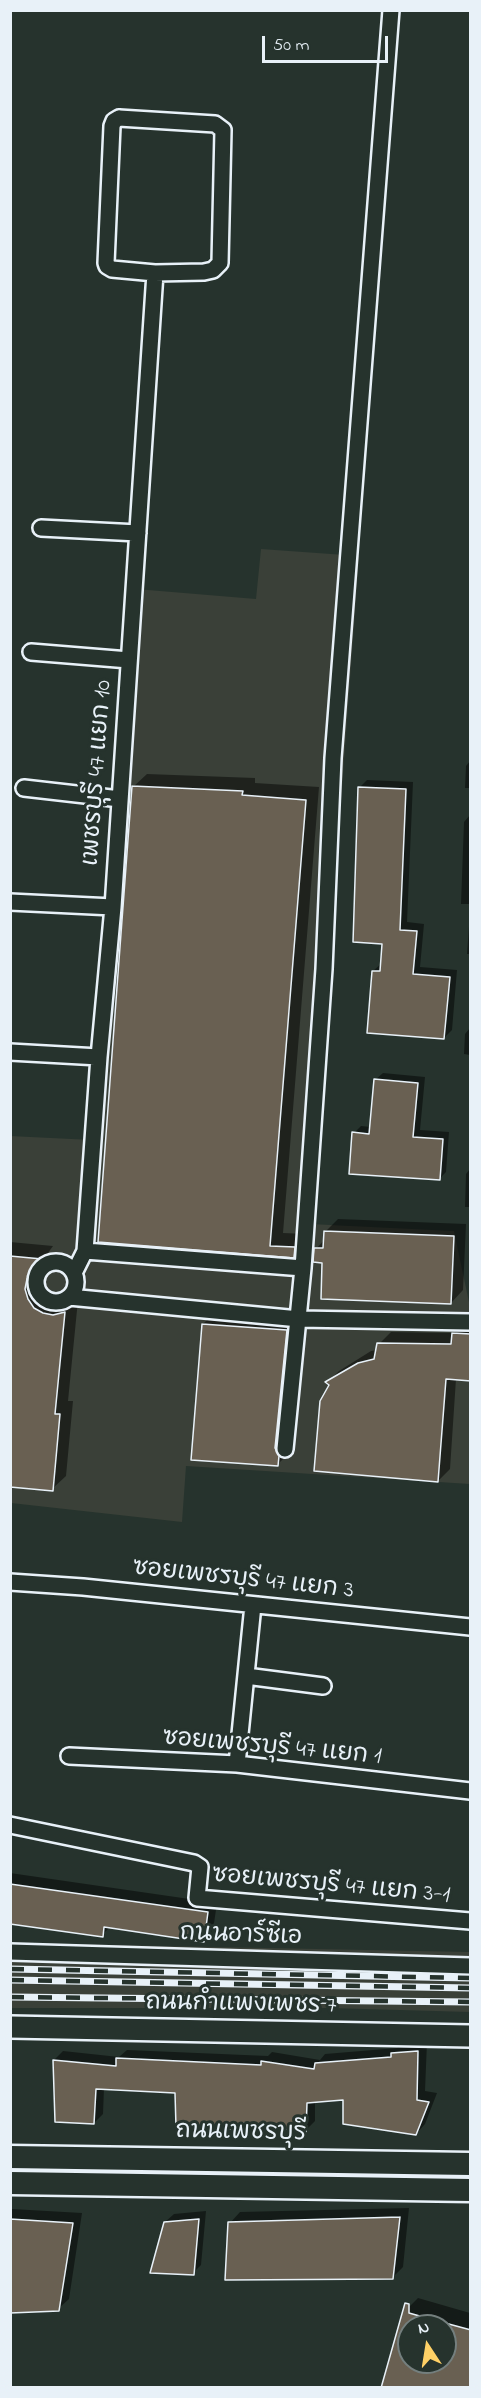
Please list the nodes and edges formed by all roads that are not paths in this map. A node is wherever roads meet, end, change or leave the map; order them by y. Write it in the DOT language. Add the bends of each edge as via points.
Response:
graph roads {
  1 [pos="390,17"];
  2 [pos="155,273"];
  3 [pos="41,528"];
  4 [pos="138,533"];
  5 [pos="31,652"];
  6 [pos="129,660"];
  7 [pos="24,788"];
  8 [pos="120,799"];
  9 [pos="10,902"];
  10 [pos="113,907"];
  11 [pos="10,1052"];
  12 [pos="99,1057"];
  13 [pos="85,1251"];
  14 [pos="303,1268"];
  15 [pos="74,1273"];
  16 [pos="69,1297"];
  17 [pos="299,1319"];
  18 [pos="471,1322"];
  19 [pos="285,1449"];
  20 [pos="10,1582"];
  21 [pos="253,1605"];
  22 [pos="471,1627"];
  23 [pos="246,1676"];
  24 [pos="323,1686"];
  25 [pos="69,1756"];
  26 [pos="237,1764"];
  27 [pos="471,1791"];
  28 [pos="10,1825"];
  29 [pos="471,1921"];
  30 [pos="10,1952"];
  31 [pos="471,1966"];
  32 [pos="10,2027"];
  33 [pos="471,2036"];
  34 [pos="10,2157"];
  35 [pos="471,2164"];
  36 [pos="10,2183"];
  37 [pos="471,2190"];
  1 -- 14 [label="street" via="333,758 324,969"];
  2 -- 2 [label="street" via="112,269 106,263 114,121 120,118 215,124 223,130 220,263 204,272"];
  2 -- 4 [label="street, เพชรบุุรี 47 แยก 10"];
  3 -- 4 [label="street"];
  4 -- 6 [label="street, เพชรบุุรี 47 แยก 10"];
  5 -- 6 [label="street"];
  6 -- 8 [label="street, เพชรบุุรี 47 แยก 10"];
  7 -- 8 [label="street"];
  8 -- 10 [label="street, เพชรบุุรี 47 แยก 10"];
  9 -- 10 [label="street"];
  10 -- 12 [label="street, เพชรบุุรี 47 แยก 10"];
  11 -- 12 [label="street"];
  12 -- 13 [label="street, เพชรบุุรี 47 แยก 10"];
  13 -- 14 [label="street"];
  13 -- 15 [label="street, เพชรบุุรี 47 แยก 10"];
  14 -- 17 [label="street"];
  15 -- 16 [label="street" via="76,1286"];
  15 -- 16 [label="street" via="64,1264 52,1262 40,1268 35,1281 44,1299 57,1302"];
  16 -- 17 [label="street"];
  17 -- 18 [label="street"];
  17 -- 19 [label="street"];
  20 -- 21 [label="street, ซอยเพชรบุรี 47 แยก 3"];
  21 -- 22 [label="street, ซอยเพชรบุรี 47 แยก 3"];
  21 -- 23 [label="street"];
  23 -- 24 [label="street"];
  23 -- 26 [label="street"];
  25 -- 26 [label="street, ซอยเพชรบุรี 47 แยก 1"];
  26 -- 27 [label="street, ซอยเพชรบุรี 47 แยก 1"];
  28 -- 29 [label="street, ซอยเพชรบุรี 47 แยก 3-1" via="194,1863 200,1867 197,1898"];
  30 -- 31 [label="street, ถนนอาร์ซีเอ"];
  32 -- 33 [label="street, ถนนกำแพงเพชร 7"];
  34 -- 35 [label="main road, ถนนเพชรบุรี"];
  36 -- 37 [label="main road"];
}
